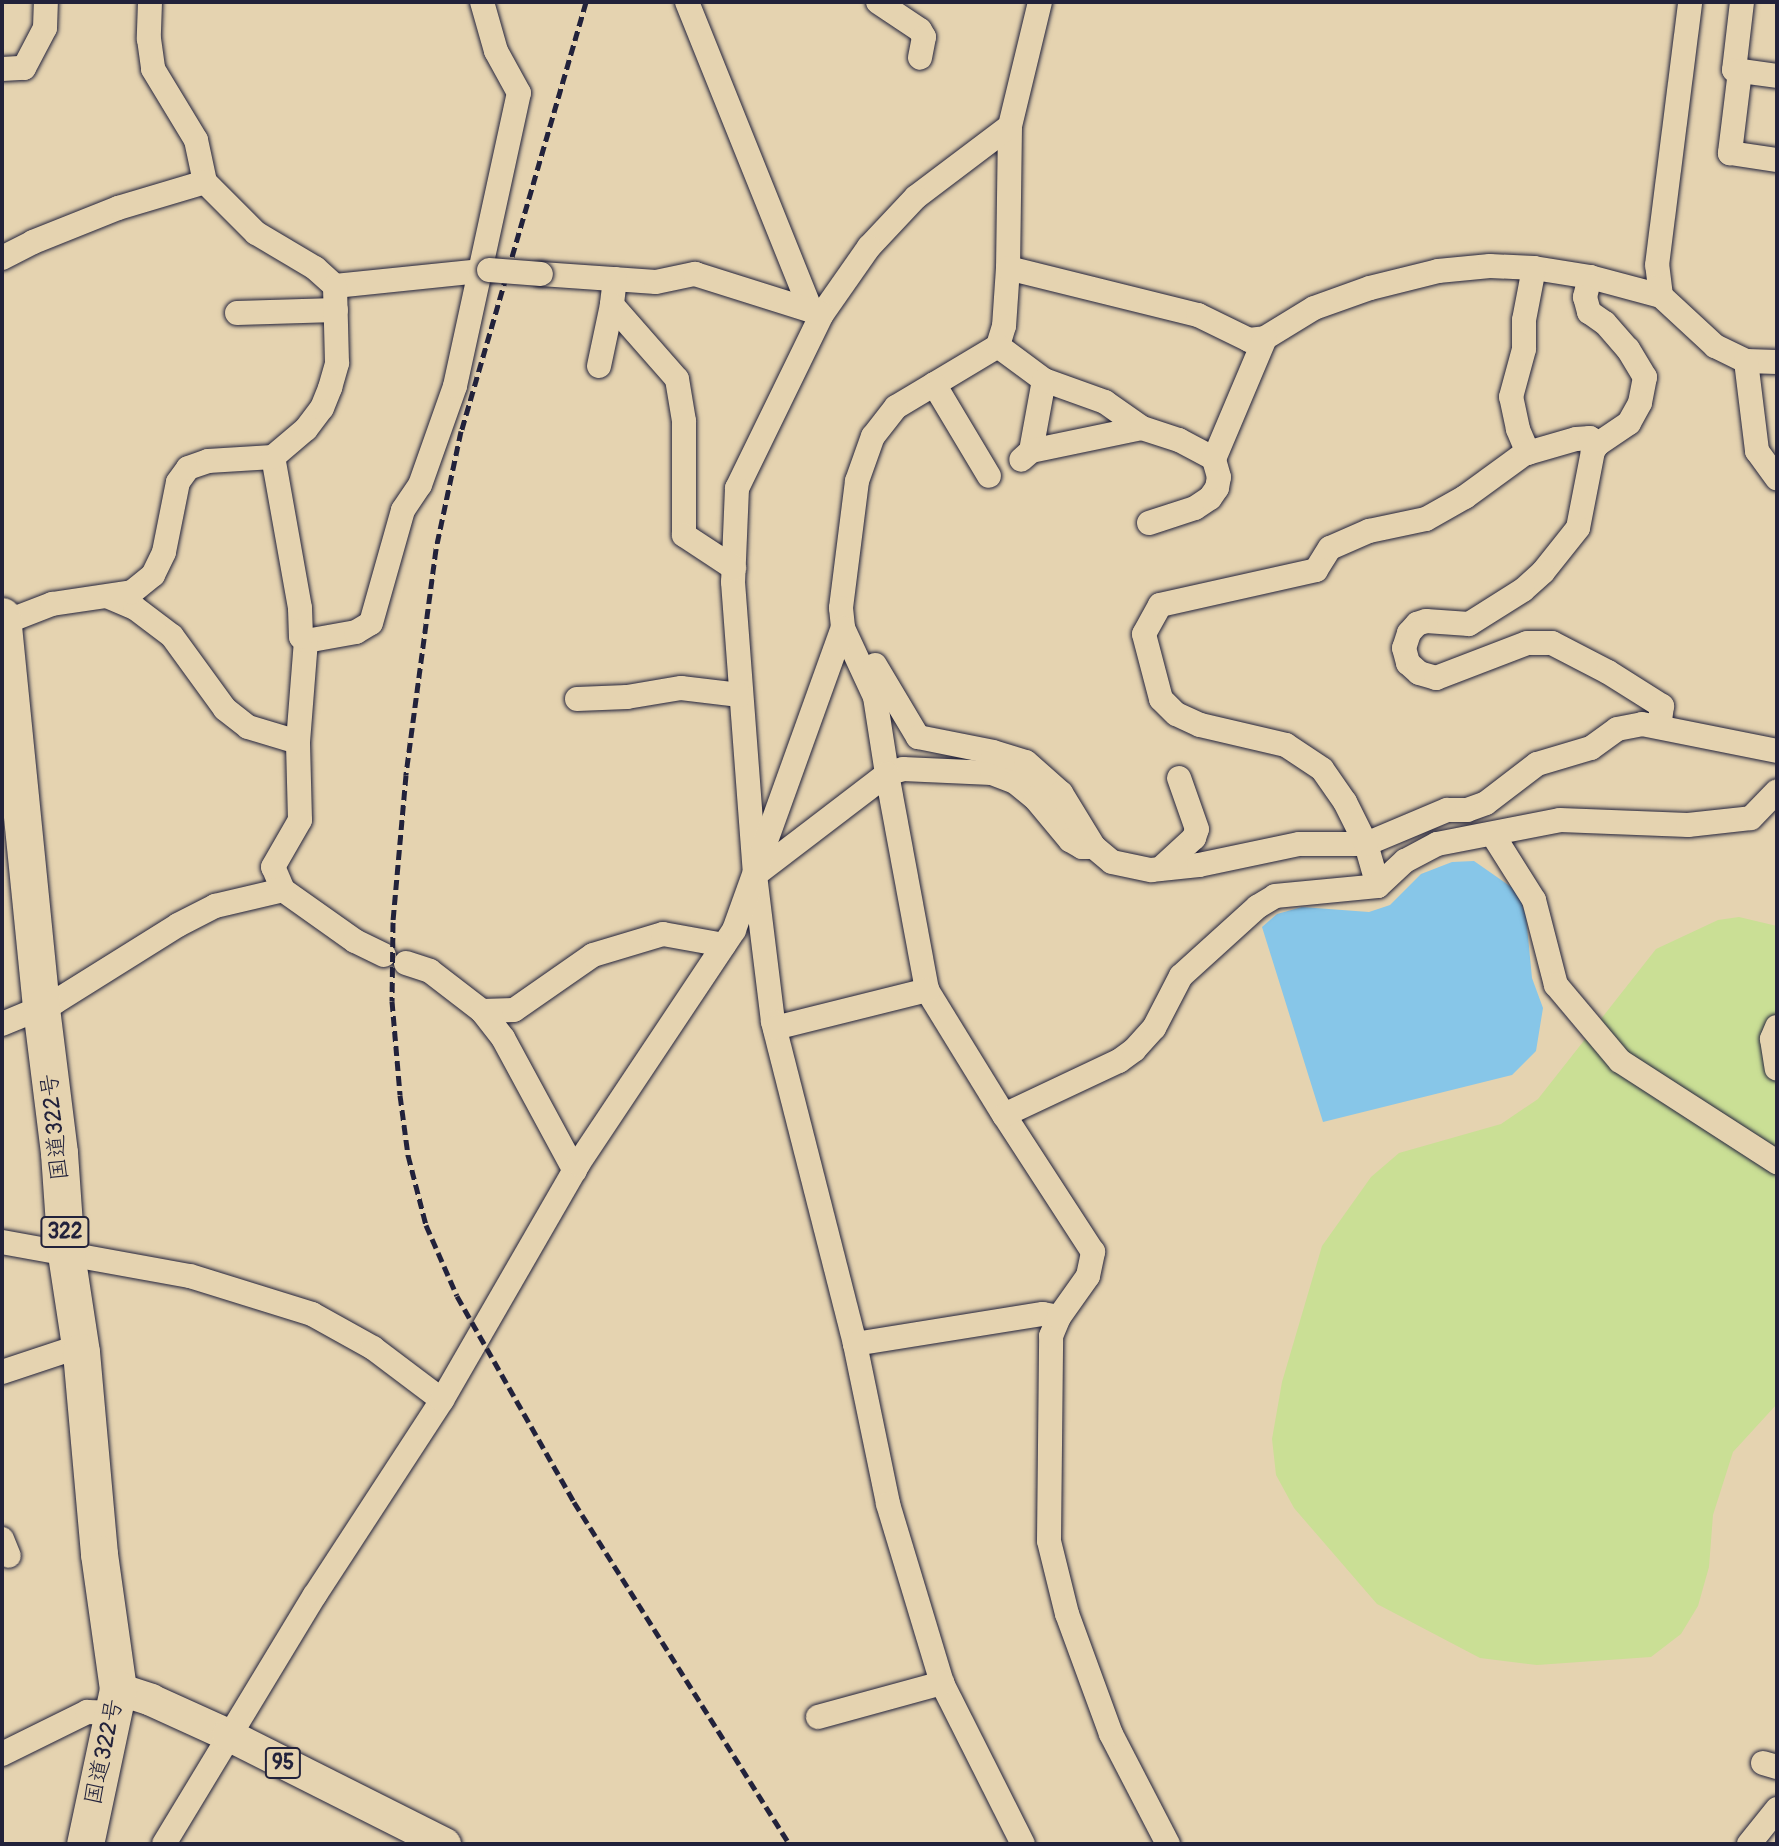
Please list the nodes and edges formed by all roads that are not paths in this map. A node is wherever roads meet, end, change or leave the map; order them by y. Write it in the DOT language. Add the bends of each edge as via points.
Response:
graph roads {
  1 [pos="46,2"];
  2 [pos="150,2"];
  3 [pos="481,2"];
  4 [pos="687,2"];
  5 [pos="878,2"];
  6 [pos="1040,2"];
  7 [pos="1690,2"];
  8 [pos="1742,2"];
  9 [pos="920,58"];
  10 [pos="2,69"];
  11 [pos="1740,71"];
  12 [pos="1777,76"];
  13 [pos="1010,126"];
  14 [pos="1777,160"];
  15 [pos="205,182"];
  16 [pos="2,258"];
  17 [pos="1008,268"];
  18 [pos="1534,268"];
  19 [pos="484,270"];
  20 [pos="1590,277"];
  21 [pos="615,279"];
  22 [pos="1661,296"];
  23 [pos="335,298"];
  24 [pos="612,304"];
  25 [pos="816,312"];
  26 [pos="237,313"];
  27 [pos="1265,338"];
  28 [pos="998,346"];
  29 [pos="1746,361"];
  30 [pos="1777,362"];
  31 [pos="599,366"];
  32 [pos="1044,380"];
  33 [pos="934,384"];
  34 [pos="1142,428"];
  35 [pos="1598,444"];
  36 [pos="1528,453"];
  37 [pos="274,457"];
  38 [pos="1214,459"];
  39 [pos="989,476"];
  40 [pos="1777,479"];
  41 [pos="1149,523"];
  42 [pos="733,568"];
  43 [pos="105,596"];
  44 [pos="2,616"];
  45 [pos="3,623"];
  46 [pos="843,628"];
  47 [pos="306,641"];
  48 [pos="740,695"];
  49 [pos="577,699"];
  50 [pos="1660,727"];
  51 [pos="298,742"];
  52 [pos="1777,751"];
  53 [pos="887,774"];
  54 [pos="1179,778"];
  55 [pos="1777,791"];
  56 [pos="1493,835"];
  57 [pos="1366,844"];
  58 [pos="1094,847"];
  59 [pos="1160,869"];
  60 [pos="755,875"];
  61 [pos="1378,886"];
  62 [pos="283,890"];
  63 [pos="724,945"];
  64 [pos="927,990"];
  65 [pos="41,1008"];
  66 [pos="482,1011"];
  67 [pos="2,1024"];
  68 [pos="1777,1027"];
  69 [pos="775,1028"];
  70 [pos="1777,1069"];
  71 [pos="1004,1115"];
  72 [pos="1777,1162"];
  73 [pos="575,1171"];
  74 [pos="2,1242"];
  75 [pos="66,1254"];
  76 [pos="1059,1317"];
  77 [pos="855,1344"];
  78 [pos="80,1346"];
  79 [pos="2,1371"];
  80 [pos="442,1400"];
  81 [pos="942,1683"];
  82 [pos="114,1701"];
  83 [pos="818,1717"];
  84 [pos="228,1735"];
  85 [pos="2,1754"];
  86 [pos="1777,1809"];
  87 [pos="85,1844"];
  88 [pos="164,1844"];
  89 [pos="445,1844"];
  90 [pos="1023,1844"];
  91 [pos="1168,1844"];
  92 [pos="1749,1844"];
  1 -- 10 [label="street" via="45,28 24,68"];
  2 -- 15 [label="street" via="153,69 196,140"];
  3 -- 19 [label="street" via="496,51 519,93"];
  4 -- 25 [label="street"];
  5 -- 9 [label="street" via="920,30 924,37"];
  6 -- 13 [label="street"];
  7 -- 22 [label="street" via="1657,265"];
  8 -- 11 [label="street" via="1734,70"];
  11 -- 12 [label="street"];
  11 -- 14 [label="street" via="1730,153"];
  13 -- 17 [label="street"];
  13 -- 25 [label="street" via="916,197"];
  15 -- 16 [label="street" via="118,208"];
  15 -- 23 [label="street" via="256,233 315,268"];
  17 -- 27 [label="street" via="1198,315 1249,340"];
  17 -- 28 [label="street"];
  18 -- 20 [label="street"];
  18 -- 27 [label="street" via="1438,271 1370,288 1314,308"];
  18 -- 36 [label="street" via="1524,320 1524,349 1511,397"];
  19 -- 21 [label="street, bridge"];
  19 -- 23 [label="street"];
  19 -- 47 [label="street" via="455,386 420,485 403,510 371,623 356,632"];
  20 -- 22 [label="street"];
  20 -- 35 [label="street" via="1585,297 1589,312 1628,349 1645,377 1640,403 1629,423"];
  21 -- 24 [label="street"];
  21 -- 25 [label="street" via="656,282 695,274"];
  22 -- 29 [label="street" via="1715,346"];
  23 -- 26 [label="street"];
  23 -- 37 [label="street" via="337,363 322,408"];
  24 -- 31 [label="street"];
  24 -- 42 [label="street" via="677,379 684,421 684,535"];
  25 -- 42 [label="street" via="737,488"];
  27 -- 38 [label="street"];
  28 -- 32 [label="street"];
  28 -- 33 [label="street"];
  29 -- 30 [label="street"];
  29 -- 40 [label="street" via="1757,451"];
  32 -- 34 [label="street" via="1105,402"];
  32 -- 34 [label="street" via="1025,456"];
  33 -- 39 [label="street"];
  33 -- 46 [label="street" via="896,407 873,436 857,481 841,608"];
  34 -- 38 [label="street" via="1180,440"];
  35 -- 36 [label="street" via="1590,438 1576,439"];
  35 -- 50 [label="street" via="1578,528 1543,572 1469,624 1418,624 1404,648 1408,663 1419,674 1436,678 1527,643 1552,643 1662,706"];
  36 -- 57 [label="street" via="1426,519 1369,531 1330,548 1316,570 1160,605 1144,634 1161,699 1176,714 1200,725 1286,746 1322,769"];
  37 -- 43 [label="street" via="208,461 188,468 178,482 163,552 152,575 132,592"];
  37 -- 47 [label="street" via="301,637"];
  38 -- 41 [label="street" via="1219,477 1210,498 1195,508"];
  42 -- 48 [label="street"];
  43 -- 45 [label="street" via="52,604"];
  43 -- 51 [label="street" via="135,608 172,636 225,709 248,727"];
  44 -- 45 [label="highway, 国道322号 / 322"];
  45 -- 65 [label="highway, 国道322号 / 322"];
  46 -- 53 [label="street" via="875,697"];
  46 -- 58 [label="street" via="861,642 918,737 1026,762 1061,793"];
  46 -- 60 [label="street"];
  47 -- 51 [label="street"];
  48 -- 49 [label="street" via="681,688"];
  48 -- 60 [label="street"];
  50 -- 52 [label="street"];
  50 -- 57 [label="street" via="1642,724 1617,729 1591,748 1537,764 1486,803 1467,810 1447,810"];
  51 -- 62 [label="street" via="300,820 273,867"];
  53 -- 58 [label="street" via="903,769 992,774 1015,782 1035,798 1070,841"];
  53 -- 60 [label="street"];
  53 -- 64 [label="street"];
  54 -- 59 [label="street" via="1197,829 1194,838"];
  55 -- 56 [label="street" via="1751,818 1688,825 1560,820"];
  56 -- 61 [label="street" via="1437,844 1405,861"];
  56 -- 72 [label="street" via="1534,900 1556,985 1620,1061"];
  57 -- 59 [label="street" via="1299,844"];
  57 -- 61 [label="street"];
  58 -- 59 [label="street" via="1112,862"];
  60 -- 63 [label="street"];
  60 -- 69 [label="street"];
  61 -- 71 [label="street" via="1275,896 1257,906 1181,976 1154,1028 1134,1049"];
  62 -- 65 [label="street" via="215,906 190,918"];
  62 -- 66 [label="street" via="355,941 430,971"];
  63 -- 66 [label="street" via="663,934 593,955 514,1010"];
  63 -- 73 [label="street"];
  64 -- 69 [label="street"];
  64 -- 71 [label="street"];
  65 -- 67 [label="street"];
  65 -- 75 [label="highway, 国道322号 / 322"];
  66 -- 73 [label="street" via="503,1038"];
  68 -- 70 [label="street" via="1772,1039"];
  69 -- 77 [label="street"];
  71 -- 76 [label="street" via="1093,1252 1088,1276"];
  73 -- 80 [label="street"];
  74 -- 75 [label="street"];
  75 -- 78 [label="highway, 国道322号 / 322"];
  75 -- 80 [label="street" via="190,1276 312,1314 373,1348"];
  76 -- 77 [label="street" via="1043,1314"];
  76 -- 91 [label="street" via="1051,1336 1049,1541 1067,1614 1111,1734"];
  77 -- 81 [label="street" via="888,1504"];
  78 -- 79 [label="street"];
  78 -- 82 [label="highway, 国道322号 / 322"];
  80 -- 84 [label="street"];
  81 -- 83 [label="street"];
  81 -- 90 [label="street"];
  82 -- 84 [label="main road, 95" via="151,1700"];
  82 -- 85 [label="street"];
  82 -- 87 [label="highway, 国道322号 / 322"];
  84 -- 88 [label="street"];
  84 -- 89 [label="main road, 95"];
  86 -- 92 [label="street"];
}
